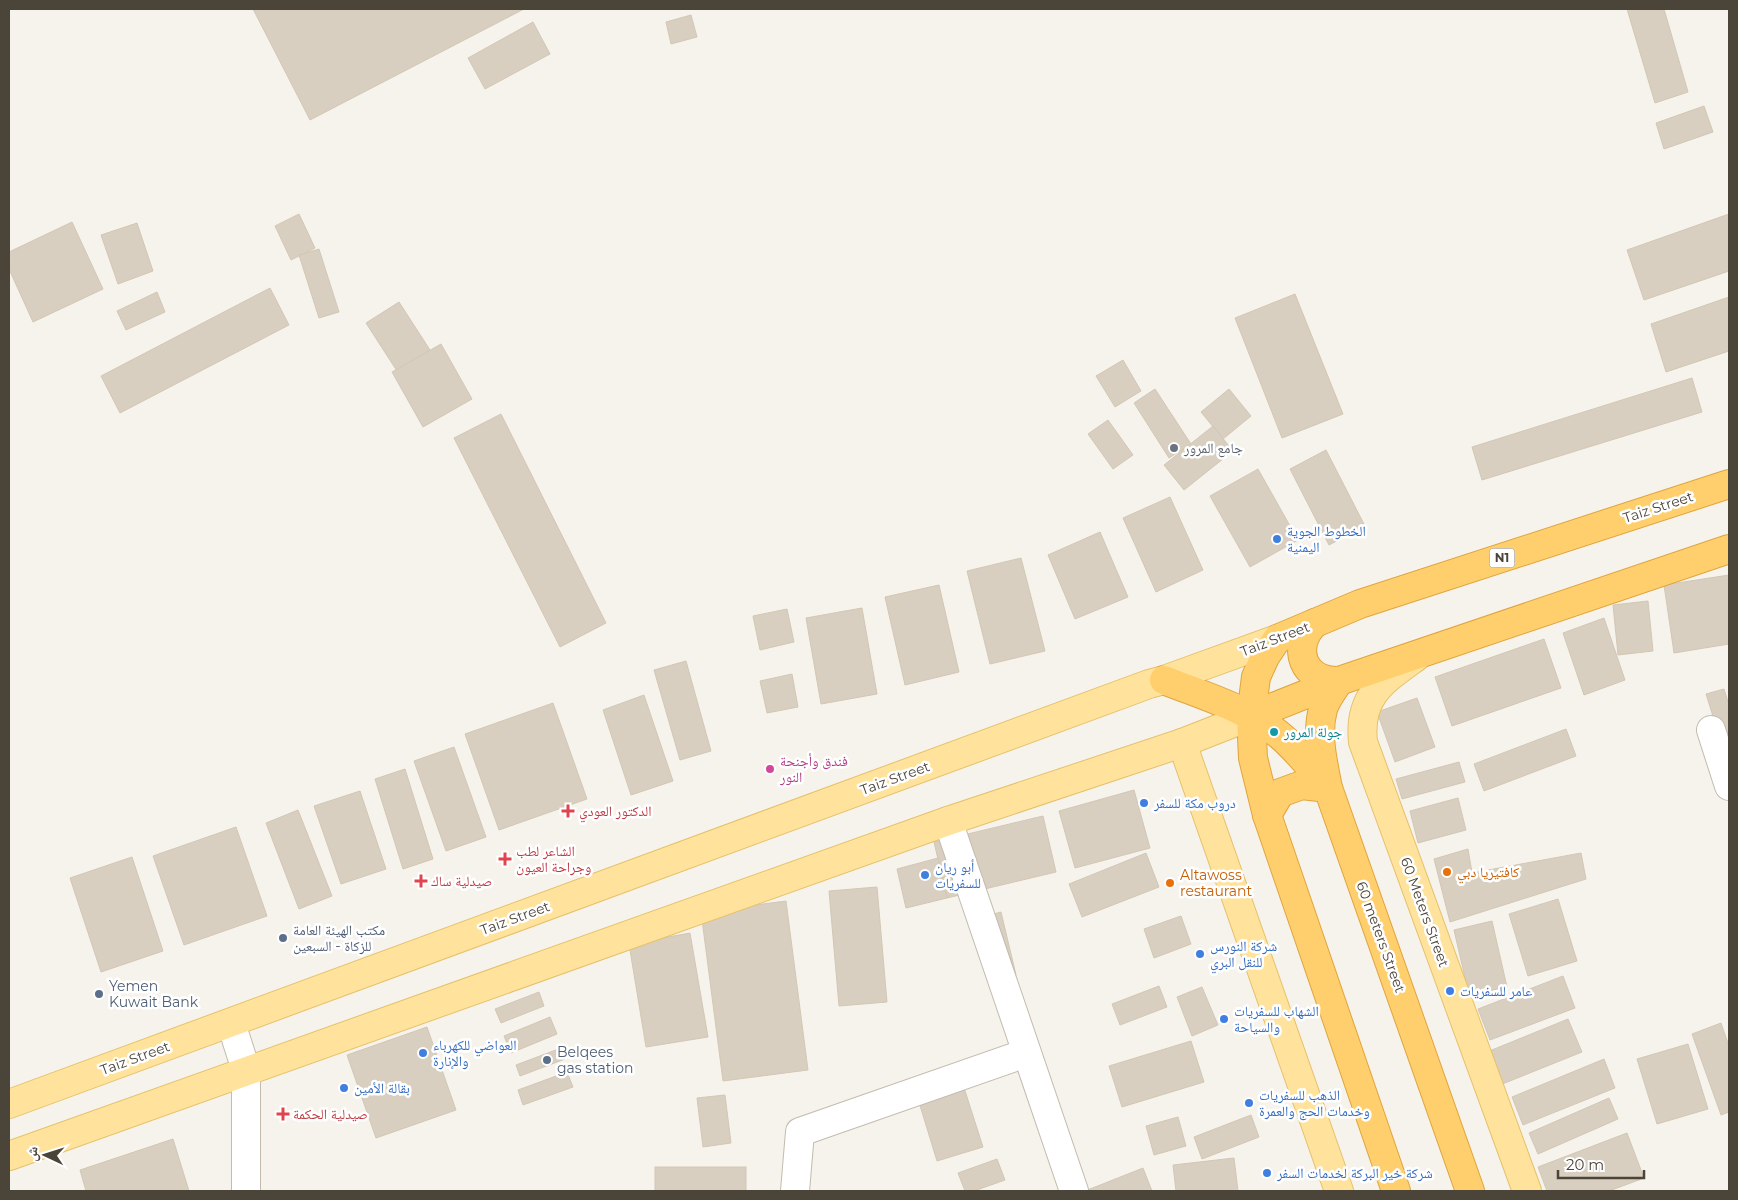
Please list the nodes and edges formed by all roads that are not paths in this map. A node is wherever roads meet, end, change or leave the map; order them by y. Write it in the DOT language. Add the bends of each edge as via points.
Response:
graph roads {
  1 [pos="1729,484"];
  2 [pos="1729,549"];
  3 [pos="1315,623"];
  4 [pos="1277,639"];
  5 [pos="1422,652"];
  6 [pos="1164,680"];
  7 [pos="1339,681"];
  8 [pos="1251,716"];
  9 [pos="1711,730"];
  10 [pos="1182,743"];
  11 [pos="1729,786"];
  12 [pos="1328,788"];
  13 [pos="1267,815"];
  14 [pos="948,821"];
  15 [pos="231,1023"];
  16 [pos="1026,1053"];
  17 [pos="246,1070"];
  18 [pos="9,1104"];
  19 [pos="9,1156"];
  20 [pos="246,1191"];
  21 [pos="795,1191"];
  22 [pos="1074,1191"];
  23 [pos="1339,1191"];
  24 [pos="1396,1191"];
  25 [pos="1470,1191"];
  26 [pos="1526,1191"];
  1 -- 3 [label="highway, Taiz Street / N1" via="1360,604"];
  2 -- 5 [label="highway"];
  3 -- 4 [label="highway, Taiz Street / N1"];
  3 -- 7 [label="highway" via="1304,638 1306,666 1320,678"];
  4 -- 6 [label="main road, Taiz Street"];
  4 -- 8 [label="highway" via="1256,677"];
  5 -- 7 [label="highway"];
  5 -- 26 [label="main road, 60 Meters Street" via="1370,697 1362,721 1363,742"];
  6 -- 8 [label="highway"];
  6 -- 15 [label="main road, Taiz Street"];
  7 -- 8 [label="highway"];
  7 -- 12 [label="highway, 60 meters Street" via="1324,707 1320,729"];
  8 -- 10 [label="main road"];
  8 -- 12 [label="highway" via="1296,750"];
  8 -- 13 [label="highway" via="1254,758"];
  9 -- 11 [label="street"];
  10 -- 14 [label="main road"];
  10 -- 23 [label="main road"];
  12 -- 13 [label="highway" via="1302,784 1280,793"];
  12 -- 25 [label="highway, 60 meters Street"];
  13 -- 24 [label="highway"];
  14 -- 16 [label="street"];
  14 -- 17 [label="main road"];
  15 -- 17 [label="street"];
  15 -- 18 [label="main road, Taiz Street"];
  16 -- 21 [label="street" via="800,1132"];
  16 -- 22 [label="street"];
  17 -- 19 [label="main road"];
  17 -- 20 [label="street"];
}
